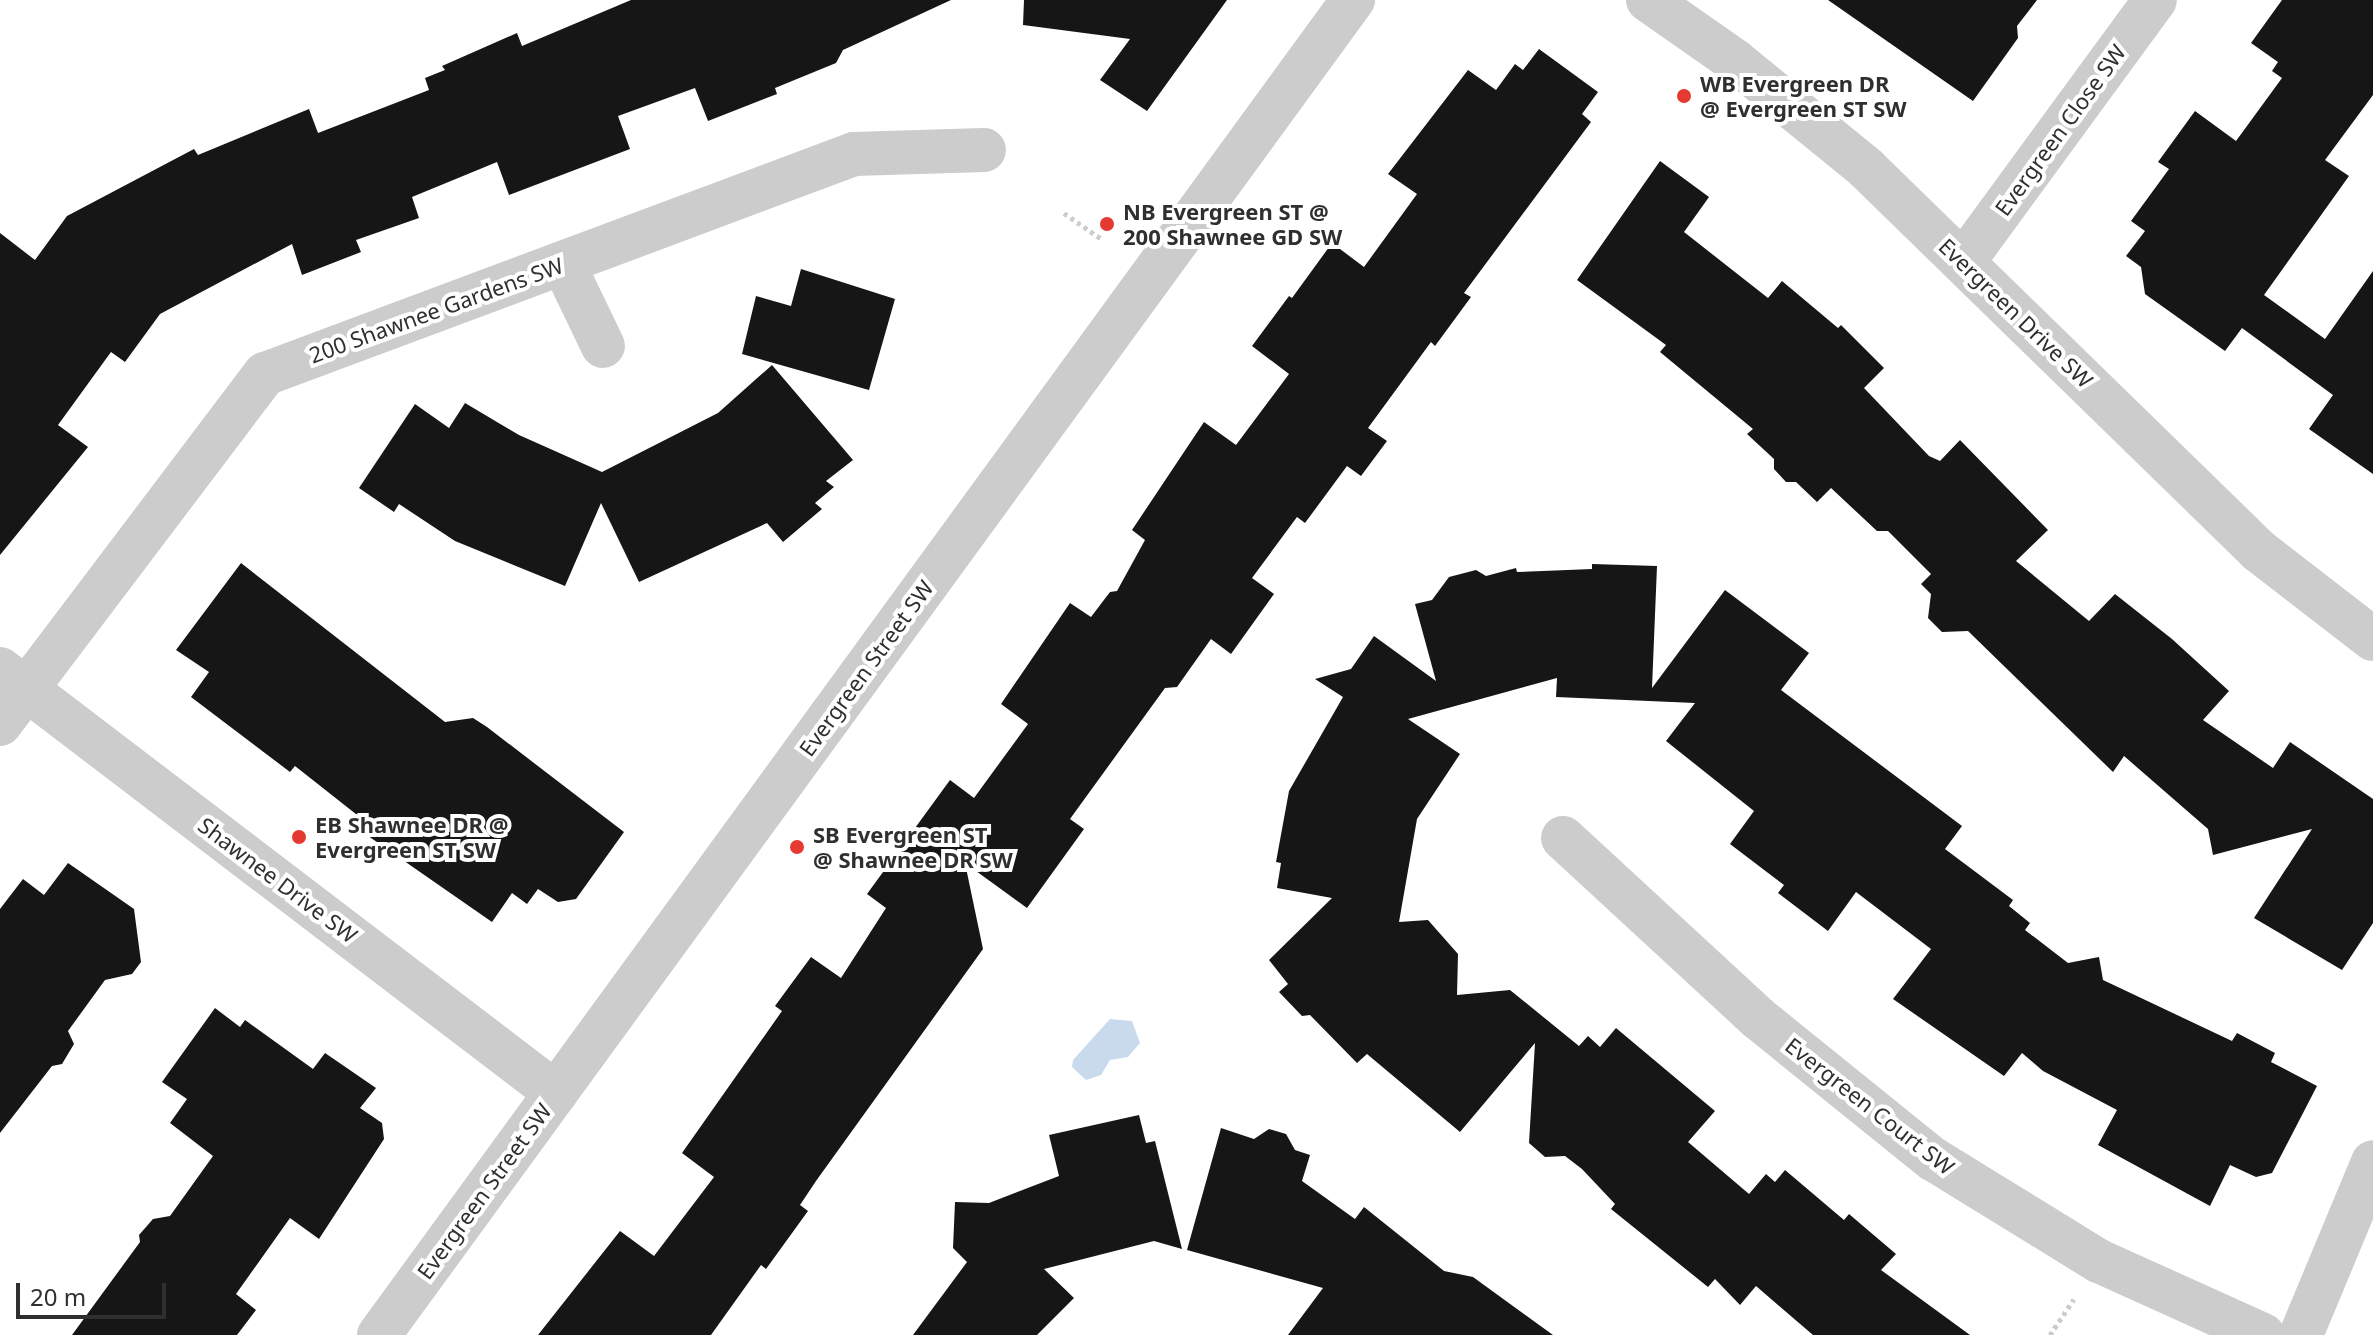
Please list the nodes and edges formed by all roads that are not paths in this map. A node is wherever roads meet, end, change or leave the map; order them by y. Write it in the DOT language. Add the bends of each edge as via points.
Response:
graph roads {
  1 [pos="1353,0"];
  2 [pos="1648,0"];
  3 [pos="2155,0"];
  4 [pos="984,150"];
  5 [pos="1964,261"];
  6 [pos="563,263"];
  7 [pos="603,346"];
  8 [pos="2373,639"];
  9 [pos="13,678"];
  10 [pos="0,724"];
  11 [pos="1563,838"];
  12 [pos="556,1093"];
  13 [pos="2373,1162"];
  14 [pos="379,1335"];
  15 [pos="2263,1335"];
  16 [pos="2301,1335"];
  1 -- 12 [label="street, Evergreen Street SW"];
  2 -- 5 [label="street, Evergreen Drive SW" via="1735,61 1866,168"];
  3 -- 5 [label="street, Evergreen Close SW"];
  4 -- 6 [label="street, 200 Shawnee Gardens SW" via="854,154"];
  5 -- 8 [label="street, Evergreen Drive SW" via="2259,551"];
  6 -- 7 [label="street"];
  6 -- 9 [label="street, 200 Shawnee Gardens SW" via="265,374"];
  9 -- 10 [label="street, 200 Shawnee Gardens SW"];
  9 -- 12 [label="street, Shawnee Drive SW"];
  11 -- 15 [label="street, Evergreen Court SW" via="1758,1018 1933,1159 2099,1261"];
  12 -- 14 [label="street, Evergreen Street SW"];
  13 -- 16 [label="street"];
}
